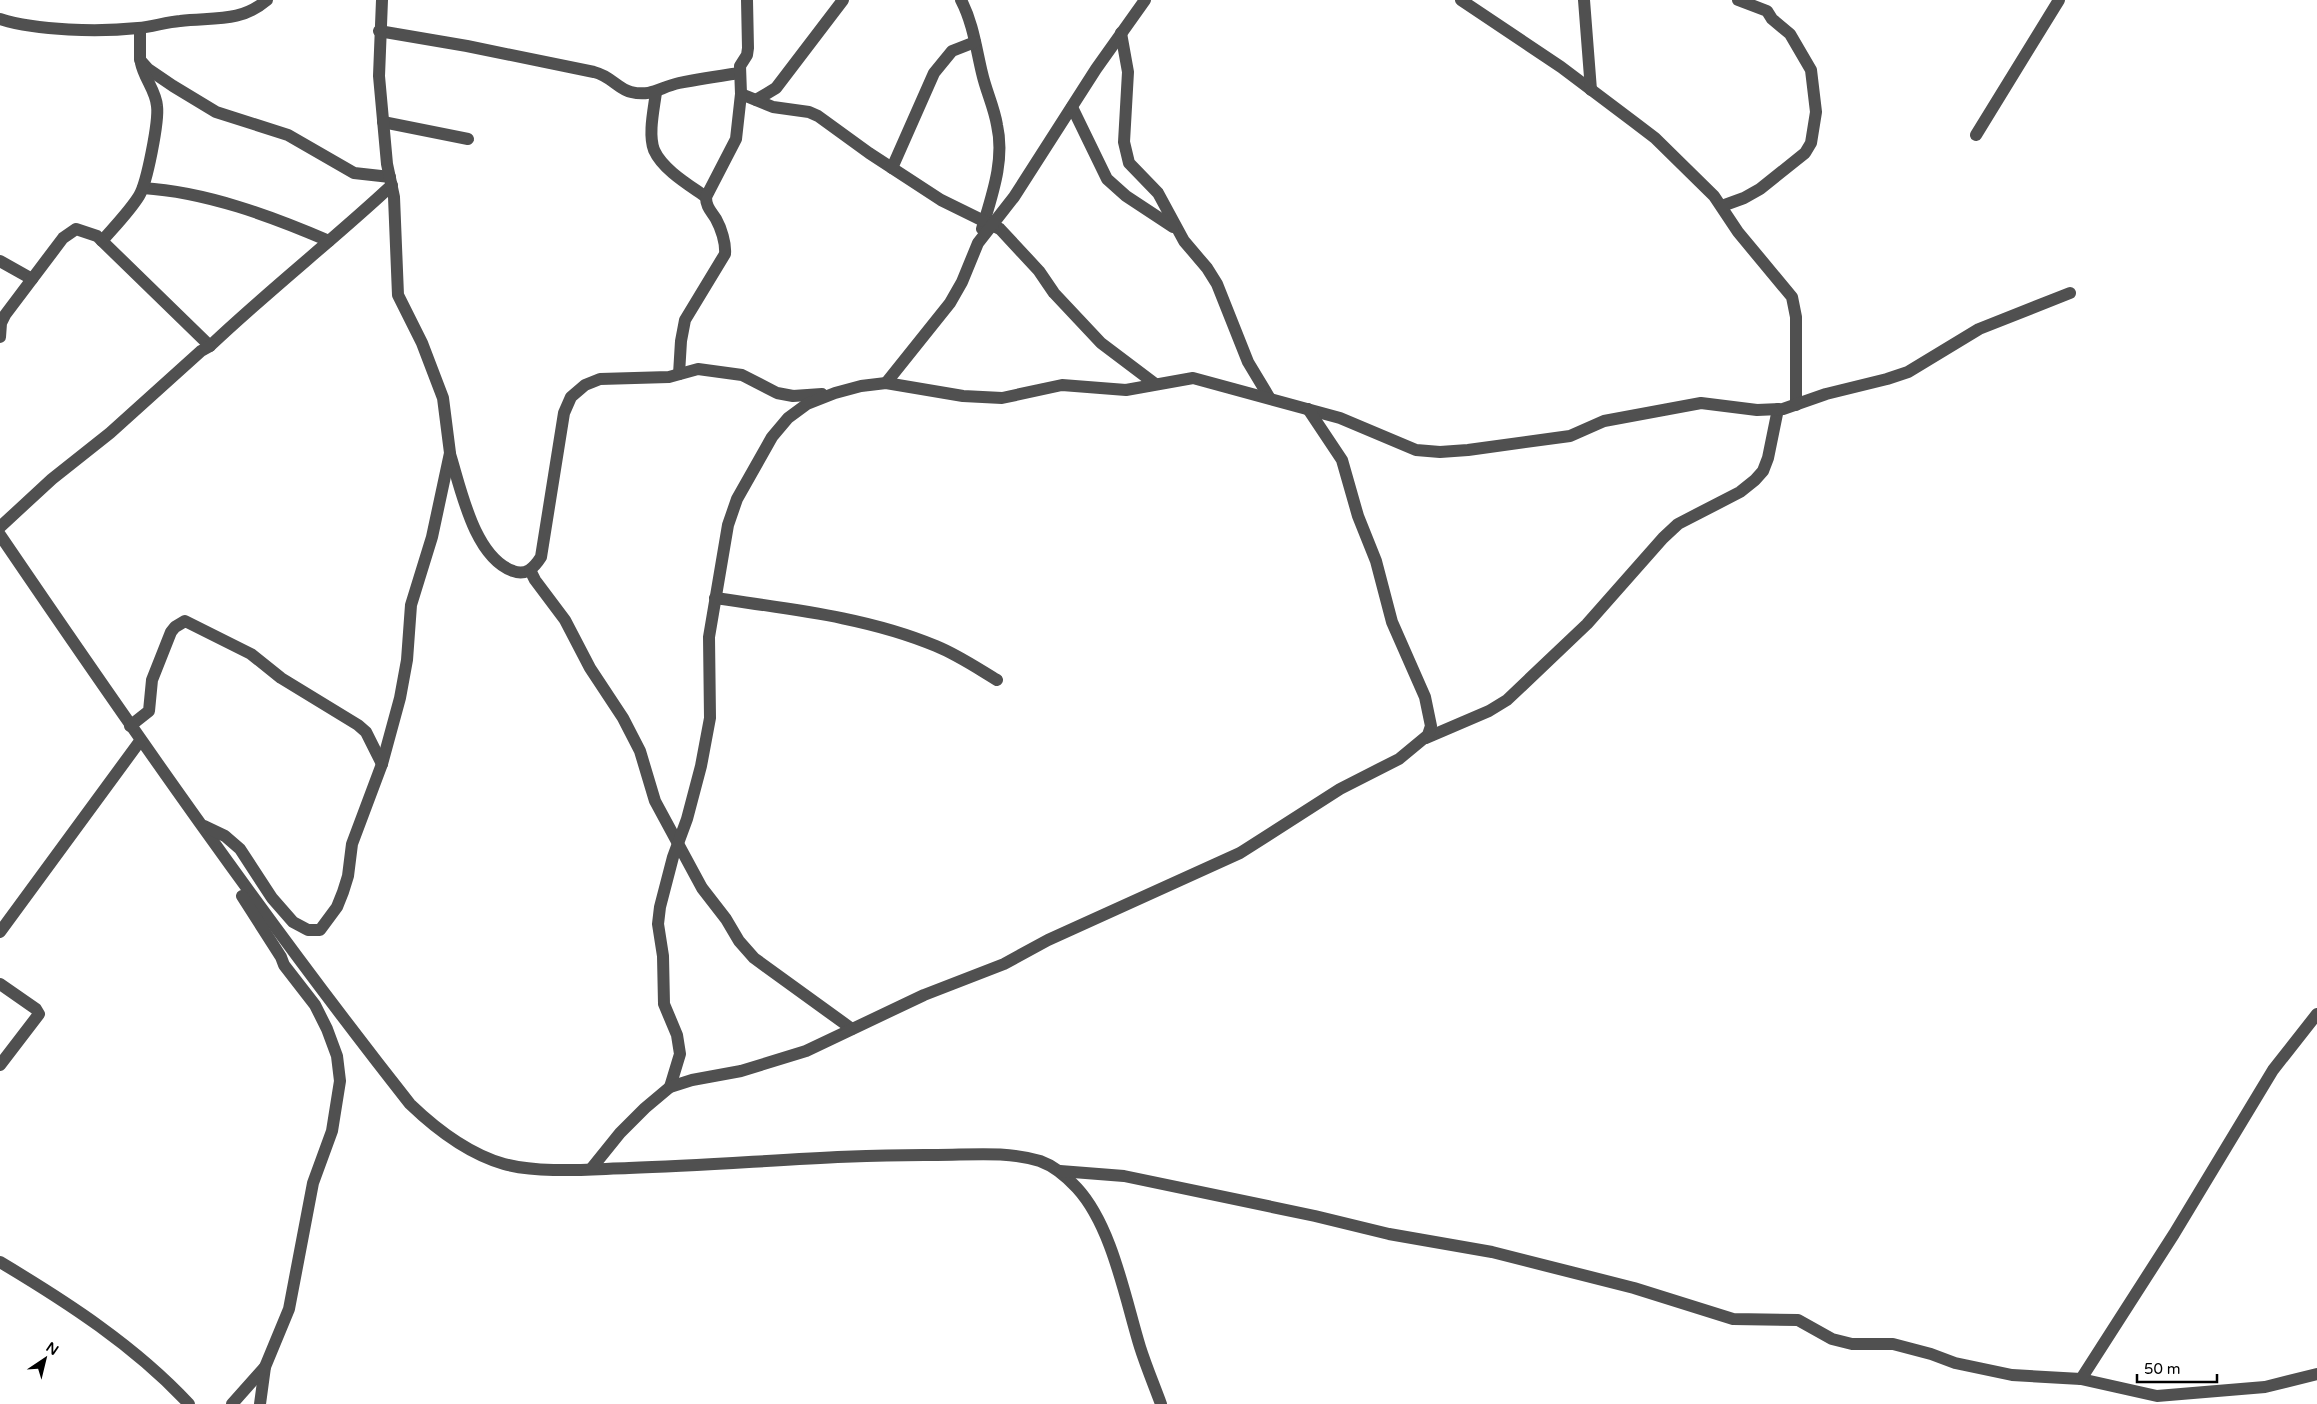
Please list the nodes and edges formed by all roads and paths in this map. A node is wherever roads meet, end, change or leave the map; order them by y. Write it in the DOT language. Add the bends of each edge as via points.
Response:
graph roads {
  1 [pos="267,0"];
  2 [pos="382,0"];
  3 [pos="747,0"];
  4 [pos="843,0"];
  5 [pos="961,0"];
  6 [pos="1145,0"];
  7 [pos="1461,0"];
  8 [pos="1584,0"];
  9 [pos="1738,0"];
  10 [pos="2055,2"];
  11 [pos="0,19"];
  12 [pos="140,28"];
  13 [pos="379,31"];
  14 [pos="1121,33"];
  15 [pos="975,42"];
  16 [pos="140,60"];
  17 [pos="740,73"];
  18 [pos="1591,90"];
  19 [pos="656,92"];
  20 [pos="741,94"];
  21 [pos="756,100"];
  22 [pos="1072,107"];
  23 [pos="383,122"];
  24 [pos="1976,135"];
  25 [pos="468,139"];
  26 [pos="892,168"];
  27 [pos="391,181"];
  28 [pos="143,188"];
  29 [pos="706,197"];
  30 [pos="1722,206"];
  31 [pos="988,223"];
  32 [pos="1178,232"];
  33 [pos="102,241"];
  34 [pos="329,241"];
  35 [pos="0,261"];
  36 [pos="32,279"];
  37 [pos="2070,293"];
  38 [pos="0,337"];
  39 [pos="210,346"];
  40 [pos="680,374"];
  41 [pos="886,383"];
  42 [pos="1154,383"];
  43 [pos="835,393"];
  44 [pos="1269,397"];
  45 [pos="1796,405"];
  46 [pos="1308,409"];
  47 [pos="1778,409"];
  48 [pos="450,453"];
  49 [pos="0,527"];
  50 [pos="0,535"];
  51 [pos="530,570"];
  52 [pos="715,598"];
  53 [pos="997,680"];
  54 [pos="130,726"];
  55 [pos="1426,738"];
  56 [pos="140,741"];
  57 [pos="382,764"];
  58 [pos="200,823"];
  59 [pos="678,843"];
  60 [pos="227,862"];
  61 [pos="0,932"];
  62 [pos="0,984"];
  63 [pos="2317,1014"];
  64 [pos="852,1029"];
  65 [pos="0,1065"];
  66 [pos="670,1087"];
  67 [pos="591,1169"];
  68 [pos="1060,1171"];
  69 [pos="0,1262"];
  70 [pos="265,1367"];
  71 [pos="2317,1374"];
  72 [pos="2081,1379"];
  73 [pos="189,1404"];
  74 [pos="232,1404"];
  75 [pos="260,1404"];
  76 [pos="1161,1404"];
  1 -- 12 [label="street" via="258,8 237,17 179,21"];
  2 -- 13 [label="street"];
  3 -- 17 [label="street" via="748,48"];
  4 -- 21 [label="street" via="776,88"];
  5 -- 15 [label="street" via="971,22"];
  6 -- 14 [label="street"];
  7 -- 18 [label="street"];
  8 -- 18 [label="street"];
  9 -- 30 [label="street" via="1767,11 1790,34 1811,70 1816,112 1811,143 1804,153 1760,189"];
  10 -- 24 [label="street"];
  11 -- 12 [label="street" via="39,26"];
  12 -- 16 [label="street"];
  13 -- 19 [label="street" via="587,70 606,75 630,91"];
  13 -- 23 [label="street"];
  14 -- 22 [label="street"];
  14 -- 32 [label="street" via="1128,72 1126,155 1135,172 1158,193"];
  15 -- 26 [label="street" via="952,51 934,73"];
  15 -- 31 [label="street" via="1000,139"];
  16 -- 27 [label="street" via="148,69 216,112 288,135 354,173"];
  16 -- 28 [label="street" via="143,75 158,107"];
  17 -- 19 [label="street" via="676,84"];
  17 -- 20 [label="street"];
  18 -- 30 [label="street" via="1655,138"];
  19 -- 29 [label="street" via="654,150 677,175"];
  20 -- 21 [label="street"];
  20 -- 29 [label="street" via="736,139"];
  21 -- 26 [label="street" via="773,107 818,116"];
  22 -- 31 [label="street" via="1014,198"];
  22 -- 32 [label="street" via="1108,179 1126,196"];
  23 -- 25 [label="street"];
  23 -- 27 [label="street"];
  26 -- 31 [label="street" via="941,200"];
  27 -- 34 [label="street"];
  27 -- 48 [label="street" via="398,295 444,398"];
  28 -- 33 [label="street"];
  28 -- 34 [label="street" via="260,212"];
  29 -- 40 [label="street" via="707,207 717,220 725,244 725,254 686,320 681,341"];
  30 -- 45 [label="street" via="1738,232 1792,297 1796,316"];
  31 -- 41 [label="street" via="950,303"];
  31 -- 42 [label="street" via="1006,234 1054,293 1101,343"];
  32 -- 44 [label="street" via="1217,284 1248,362"];
  33 -- 36 [label="street" via="86,231 76,229 69,232"];
  33 -- 39 [label="street"];
  34 -- 39 [label="street"];
  35 -- 36 [label="street"];
  36 -- 38 [label="street" via="5,315"];
  37 -- 45 [label="street" via="1979,329 1908,372"];
  39 -- 49 [label="street"];
  40 -- 43 [label="street" via="698,369 736,373 770,390 793,396"];
  40 -- 51 [label="street" via="649,379 600,379 585,385 570,397 560,426 541,557"];
  41 -- 42 [label="street" via="980,398 1002,398 1062,386 1126,390"];
  41 -- 43 [label="street"];
  42 -- 44 [label="street" via="1193,378"];
  43 -- 52 [label="street" via="807,404 788,418 753,468 728,525"];
  44 -- 46 [label="street"];
  45 -- 47 [label="street"];
  46 -- 47 [label="street" via="1340,418 1416,450 1440,452 1542,442 1570,436 1604,421 1702,403 1757,410"];
  46 -- 55 [label="street" via="1342,460 1392,622 1425,697 1431,726"];
  47 -- 55 [label="street" via="1768,458 1755,480 1740,492 1678,524 1587,624 1507,700"];
  48 -- 51 [label="street" via="467,511 490,555 517,573"];
  48 -- 57 [label="street" via="432,537 411,605 400,698"];
  50 -- 54 [label="street"];
  51 -- 59 [label="street" via="565,620 590,668 623,718 640,751 655,801"];
  52 -- 53 [label="street" via="872,626 936,646"];
  52 -- 59 [label="street" via="709,646 710,718 695,788"];
  54 -- 56 [label="street"];
  54 -- 57 [label="street" via="150,712 152,680 171,632 185,621 251,654 281,678 358,725 366,732"];
  55 -- 64 [label="street" via="1399,759 1340,789 1240,853 1057,936 1004,964 948,984"];
  56 -- 58 [label="street"];
  56 -- 61 [label="street"];
  57 -- 58 [label="street" via="352,844 343,892 337,907 320,930 308,930 293,922 272,898 240,849 225,836"];
  58 -- 60 [label="street"];
  59 -- 64 [label="street" via="702,888 745,949"];
  59 -- 66 [label="street" via="663,890 658,924 663,956 664,1004 680,1045 679,1062"];
  60 -- 67 [label="street" via="334,1007 421,1115 458,1142 504,1164"];
  60 -- 70 [label="street" via="246,903 284,965 315,1005 327,1029 339,1068 332,1131 313,1183 291,1303"];
  62 -- 65 [label="street" via="39,1014"];
  63 -- 72 [label="street" via="2273,1070"];
  64 -- 66 [label="street" via="806,1051 773,1062"];
  66 -- 67 [label="street" via="620,1133"];
  67 -- 68 [label="street" via="893,1154 1034,1159"];
  68 -- 72 [label="street" via="1124,1176 1389,1234 1492,1252 1634,1288 1733,1319 1798,1320 1832,1339 1852,1344 1893,1344 1955,1363 2012,1375"];
  68 -- 76 [label="street" via="1089,1203 1102,1228"];
  69 -- 73 [label="street" via="65,1301 117,1340 150,1365"];
  70 -- 74 [label="street"];
  70 -- 75 [label="street"];
  71 -- 72 [label="street" via="2265,1387 2157,1396"];
}
